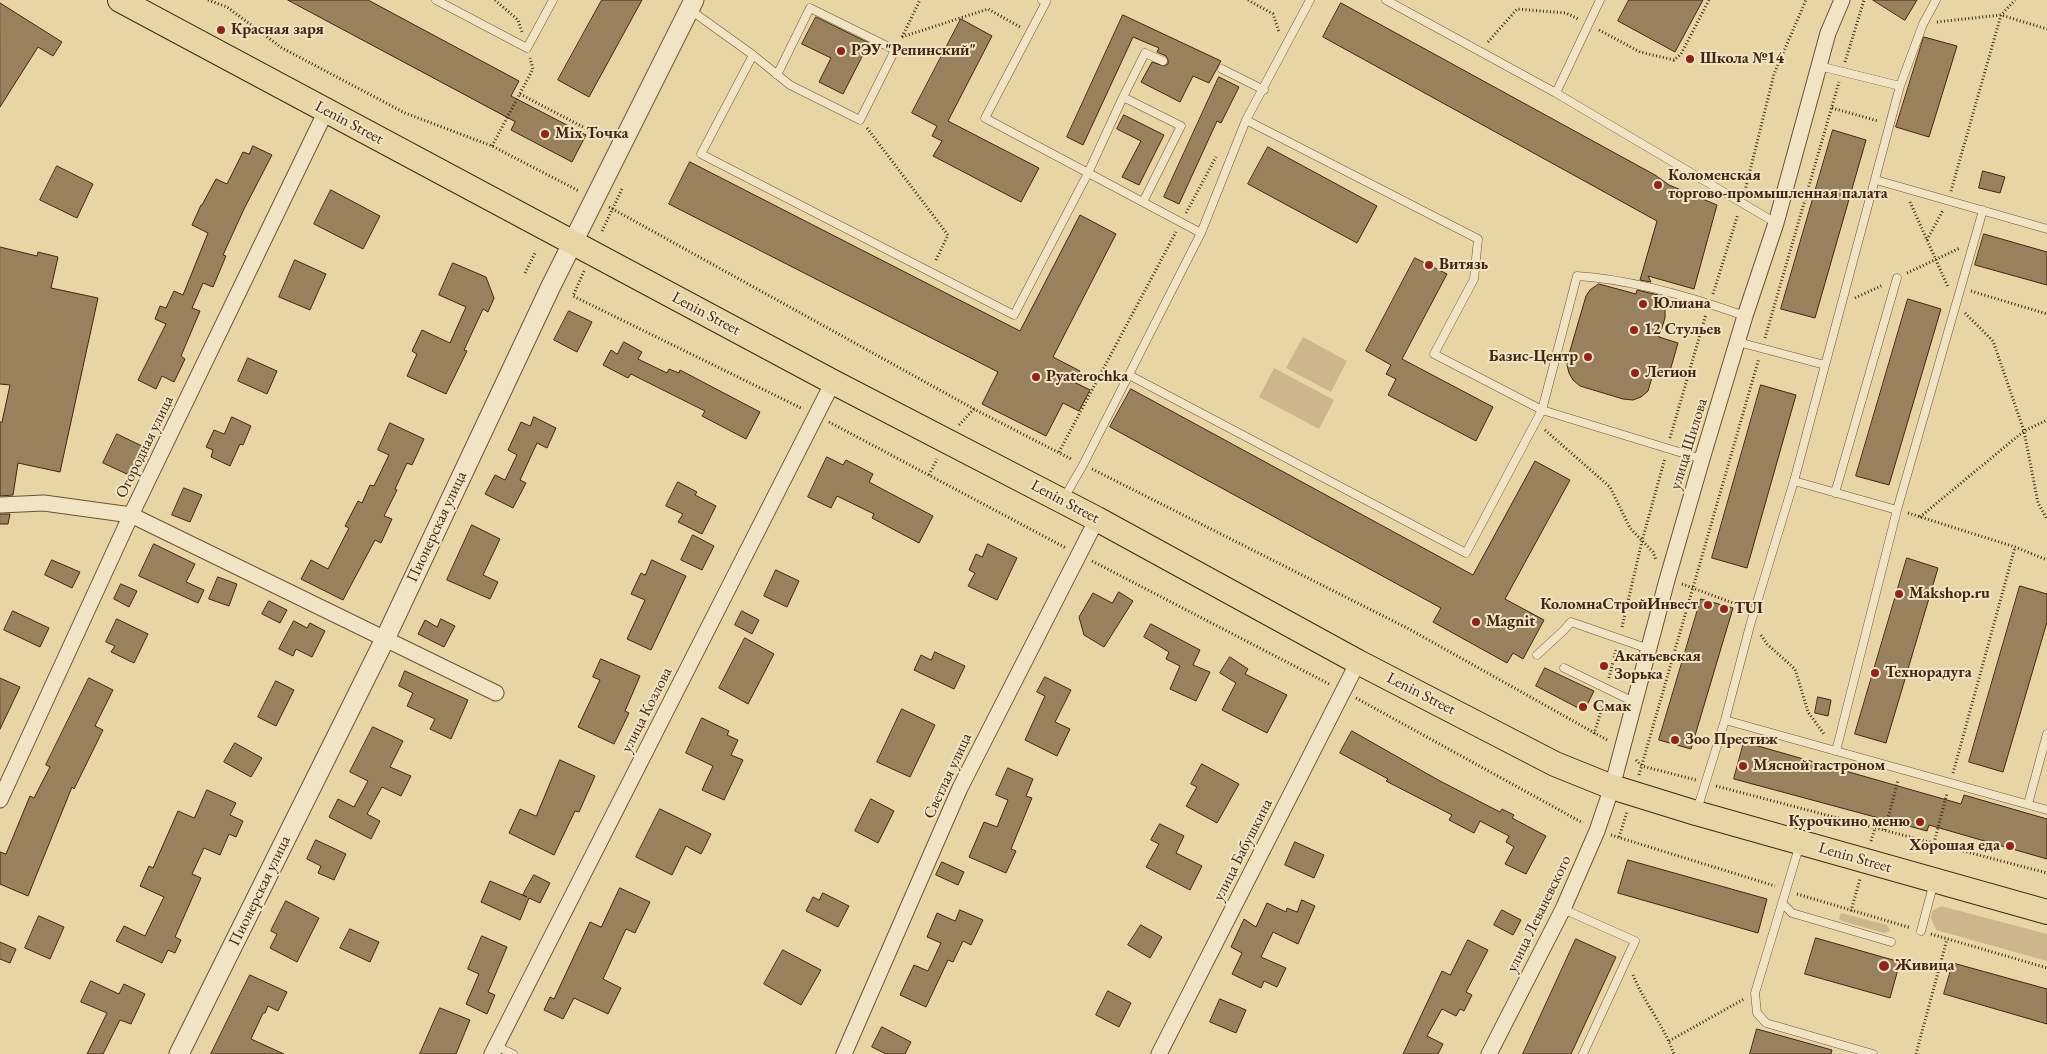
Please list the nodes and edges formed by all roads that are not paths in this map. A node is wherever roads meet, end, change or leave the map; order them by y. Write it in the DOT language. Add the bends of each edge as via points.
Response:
graph roads {
  1 [pos="120,0"];
  2 [pos="436,0"];
  3 [pos="552,0"];
  4 [pos="1042,0"];
  5 [pos="1310,0"];
  6 [pos="1386,0"];
  7 [pos="1600,0"];
  8 [pos="1936,0"];
  9 [pos="1839,1"];
  10 [pos="692,5"];
  11 [pos="753,55"];
  12 [pos="1163,61"];
  13 [pos="1819,66"];
  14 [pos="1222,69"];
  15 [pos="776,75"];
  16 [pos="1900,86"];
  17 [pos="1264,90"];
  18 [pos="1556,93"];
  19 [pos="1123,98"];
  20 [pos="326,111"];
  21 [pos="1246,120"];
  22 [pos="1088,173"];
  23 [pos="1876,180"];
  24 [pos="1143,202"];
  25 [pos="1983,210"];
  26 [pos="1776,223"];
  27 [pos="2047,228"];
  28 [pos="1201,233"];
  29 [pos="573,243"];
  30 [pos="1897,278"];
  31 [pos="1745,316"];
  32 [pos="1738,342"];
  33 [pos="1825,365"];
  34 [pos="1129,375"];
  35 [pos="834,382"];
  36 [pos="1542,410"];
  37 [pos="1702,458"];
  38 [pos="1794,481"];
  39 [pos="1835,493"];
  40 [pos="1062,501"];
  41 [pos="0,505"];
  42 [pos="1897,510"];
  43 [pos="131,515"];
  44 [pos="1096,519"];
  45 [pos="385,639"];
  46 [pos="1648,649"];
  47 [pos="1537,655"];
  48 [pos="1358,662"];
  49 [pos="1564,668"];
  50 [pos="496,693"];
  51 [pos="1634,702"];
  52 [pos="1725,720"];
  53 [pos="2047,734"];
  54 [pos="1836,751"];
  55 [pos="1612,786"];
  56 [pos="0,800"];
  57 [pos="2028,804"];
  58 [pos="2047,810"];
  59 [pos="1696,813"];
  60 [pos="1801,842"];
  61 [pos="1934,880"];
  62 [pos="1782,903"];
  63 [pos="1563,909"];
  64 [pos="2047,912"];
  65 [pos="1921,931"];
  66 [pos="1891,942"];
  67 [pos="494,1050"];
  68 [pos="179,1054"];
  69 [pos="513,1054"];
  70 [pos="844,1054"];
  71 [pos="1159,1054"];
  72 [pos="1489,1054"];
  73 [pos="1583,1054"];
  74 [pos="1874,1054"];
  1 -- 20 [label="main road, Lenin Street"];
  2 -- 3 [label="lane" via="527,48"];
  4 -- 22 [label="lane" via="1046,2 985,118"];
  5 -- 17 [label="lane"];
  6 -- 18 [label="lane"];
  7 -- 18 [label="lane"];
  8 -- 16 [label="lane" via="1923,24"];
  9 -- 13 [label="street, улица Шилова"];
  10 -- 11 [label="lane"];
  10 -- 29 [label="street, Пионерская улица"];
  11 -- 15 [label="lane"];
  11 -- 22 [label="lane" via="702,154 1014,316"];
  12 -- 19 [label="lane" via="1145,52"];
  13 -- 16 [label="lane"];
  13 -- 26 [label="street, улица Шилова"];
  14 -- 17 [label="lane"];
  15 -- 15 [label="lane" via="810,8 895,50 860,120"];
  16 -- 23 [label="lane"];
  17 -- 21 [label="lane"];
  18 -- 26 [label="lane"];
  19 -- 22 [label="lane"];
  19 -- 24 [label="lane" via="1181,126"];
  20 -- 29 [label="main road, Lenin Street"];
  20 -- 43 [label="street, Огородная улица"];
  21 -- 28 [label="lane"];
  21 -- 36 [label="lane" via="1478,239 1474,279 1434,354"];
  22 -- 24 [label="lane"];
  23 -- 25 [label="lane"];
  23 -- 33 [label="lane"];
  24 -- 28 [label="lane"];
  25 -- 27 [label="lane"];
  25 -- 42 [label="lane"];
  26 -- 31 [label="street, улица Шилова"];
  28 -- 34 [label="lane"];
  29 -- 35 [label="main road, Lenin Street"];
  29 -- 45 [label="street, Пионерская улица"];
  30 -- 39 [label="lane"];
  31 -- 32 [label="street, улица Шилова"];
  31 -- 36 [label="lane" via="1710,303 1604,277 1576,276"];
  32 -- 33 [label="lane"];
  32 -- 37 [label="street, улица Шилова"];
  33 -- 38 [label="lane"];
  34 -- 36 [label="lane" via="1466,553"];
  34 -- 40 [label="lane"];
  35 -- 40 [label="main road, Lenin Street"];
  35 -- 67 [label="street, улица Козлова"];
  36 -- 37 [label="lane"];
  37 -- 46 [label="street, улица Шилова"];
  38 -- 39 [label="lane"];
  38 -- 52 [label="lane"];
  39 -- 42 [label="lane"];
  40 -- 44 [label="main road, Lenin Street"];
  41 -- 43 [label="street" via="44,503"];
  42 -- 54 [label="lane"];
  43 -- 45 [label="street"];
  43 -- 56 [label="street, Огородная улица"];
  44 -- 48 [label="main road, Lenin Street"];
  44 -- 70 [label="street, Светлая улица" via="960,788"];
  45 -- 50 [label="street"];
  45 -- 68 [label="street, Пионерская улица"];
  46 -- 47 [label="lane" via="1571,622"];
  46 -- 51 [label="street, улица Шилова"];
  48 -- 55 [label="main road, Lenin Street" via="1555,764"];
  48 -- 71 [label="street, улица Бабушкина"];
  49 -- 51 [label="lane"];
  51 -- 55 [label="street, улица Шилова"];
  52 -- 54 [label="lane"];
  52 -- 59 [label="lane"];
  53 -- 57 [label="lane"];
  54 -- 57 [label="lane"];
  55 -- 59 [label="main road, Lenin Street"];
  55 -- 63 [label="street, улица Леваневского" via="1597,831"];
  57 -- 58 [label="lane"];
  59 -- 60 [label="main road, Lenin Street"];
  60 -- 61 [label="main road, Lenin Street"];
  60 -- 62 [label="lane"];
  61 -- 64 [label="main road, Lenin Street"];
  61 -- 65 [label="lane"];
  62 -- 66 [label="lane" via="1792,913"];
  62 -- 74 [label="lane" via="1755,993 1757,1013 1766,1023"];
  63 -- 72 [label="street, улица Леваневского"];
  63 -- 73 [label="lane" via="1635,941"];
  67 -- 69 [label="lane"];
}
